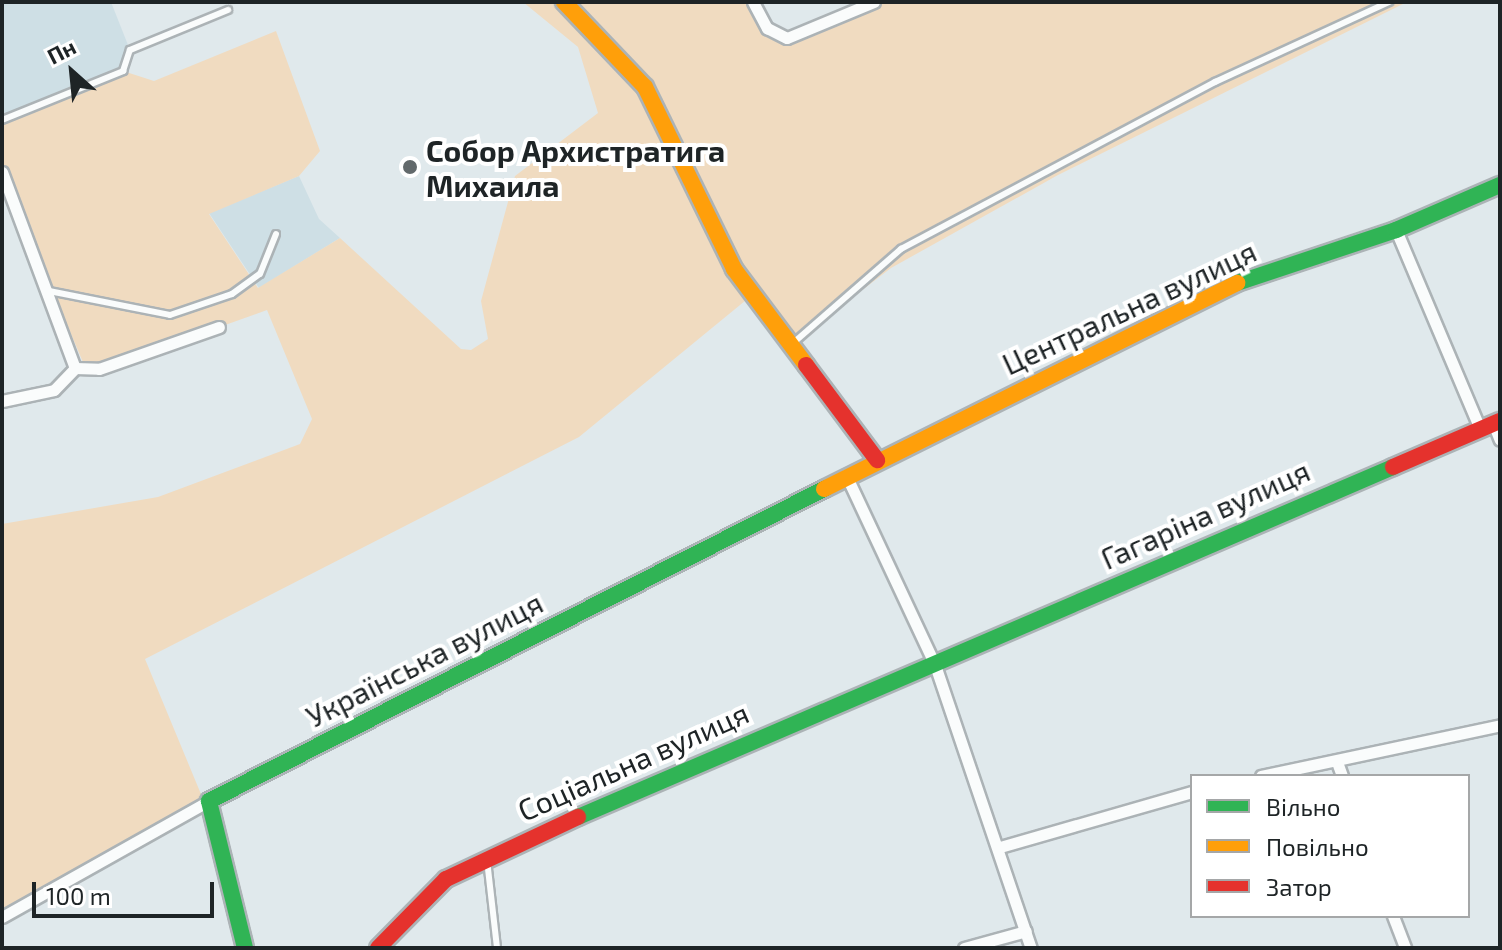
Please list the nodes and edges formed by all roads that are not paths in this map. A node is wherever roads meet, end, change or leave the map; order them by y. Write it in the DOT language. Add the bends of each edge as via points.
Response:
graph roads {
  1 [pos="564,2"];
  2 [pos="753,2"];
  3 [pos="874,2"];
  4 [pos="1389,2"];
  5 [pos="228,10"];
  6 [pos="2,120"];
  7 [pos="2,172"];
  8 [pos="1500,185"];
  9 [pos="15,203"];
  10 [pos="2,206"];
  11 [pos="1396,230"];
  12 [pos="276,234"];
  13 [pos="49,291"];
  14 [pos="219,327"];
  15 [pos="789,346"];
  16 [pos="75,368"];
  17 [pos="2,401"];
  18 [pos="1490,423"];
  19 [pos="1500,440"];
  20 [pos="877,460"];
  21 [pos="846,475"];
  22 [pos="935,665"];
  23 [pos="1500,725"];
  24 [pos="1337,762"];
  25 [pos="1272,774"];
  26 [pos="1341,774"];
  27 [pos="1190,793"];
  28 [pos="209,801"];
  29 [pos="1000,847"];
  30 [pos="486,856"];
  31 [pos="2,917"];
  32 [pos="1394,918"];
  33 [pos="1026,931"];
  34 [pos="245,948"];
  35 [pos="378,948"];
  36 [pos="497,948"];
  37 [pos="964,948"];
  38 [pos="1031,948"];
  39 [pos="1405,948"];
  1 -- 15 [label="street" via="645,87 718,242"];
  2 -- 3 [label="street" via="767,28 787,38"];
  4 -- 15 [label="lane" via="1215,82 901,249"];
  5 -- 6 [label="lane" via="130,50 123,71"];
  7 -- 9 [label="street"];
  8 -- 11 [label="street, Центральна вулиця"];
  9 -- 10 [label="street"];
  9 -- 13 [label="street"];
  11 -- 18 [label="street"];
  11 -- 20 [label="street, Центральна вулиця" via="1226,286"];
  12 -- 13 [label="lane" via="260,274 232,294 170,315"];
  13 -- 16 [label="street"];
  14 -- 16 [label="street" via="99,369"];
  15 -- 20 [label="street"];
  16 -- 17 [label="street" via="54,390"];
  18 -- 19 [label="street"];
  18 -- 22 [label="street, Гагаріна вулиця"];
  20 -- 21 [label="street, Українська вулиця"];
  21 -- 22 [label="street"];
  21 -- 28 [label="street, Українська вулиця"];
  22 -- 29 [label="street"];
  22 -- 30 [label="street, Соціальна вулиця"];
  23 -- 24 [label="street"];
  24 -- 25 [label="street"];
  24 -- 26 [label="street"];
  27 -- 29 [label="street"];
  28 -- 31 [label="street, Українська вулиця"];
  28 -- 34 [label="street"];
  29 -- 33 [label="street"];
  30 -- 35 [label="street, Соціальна вулиця" via="446,879"];
  30 -- 36 [label="lane"];
  32 -- 39 [label="street"];
  33 -- 37 [label="street"];
  33 -- 38 [label="street"];
}
